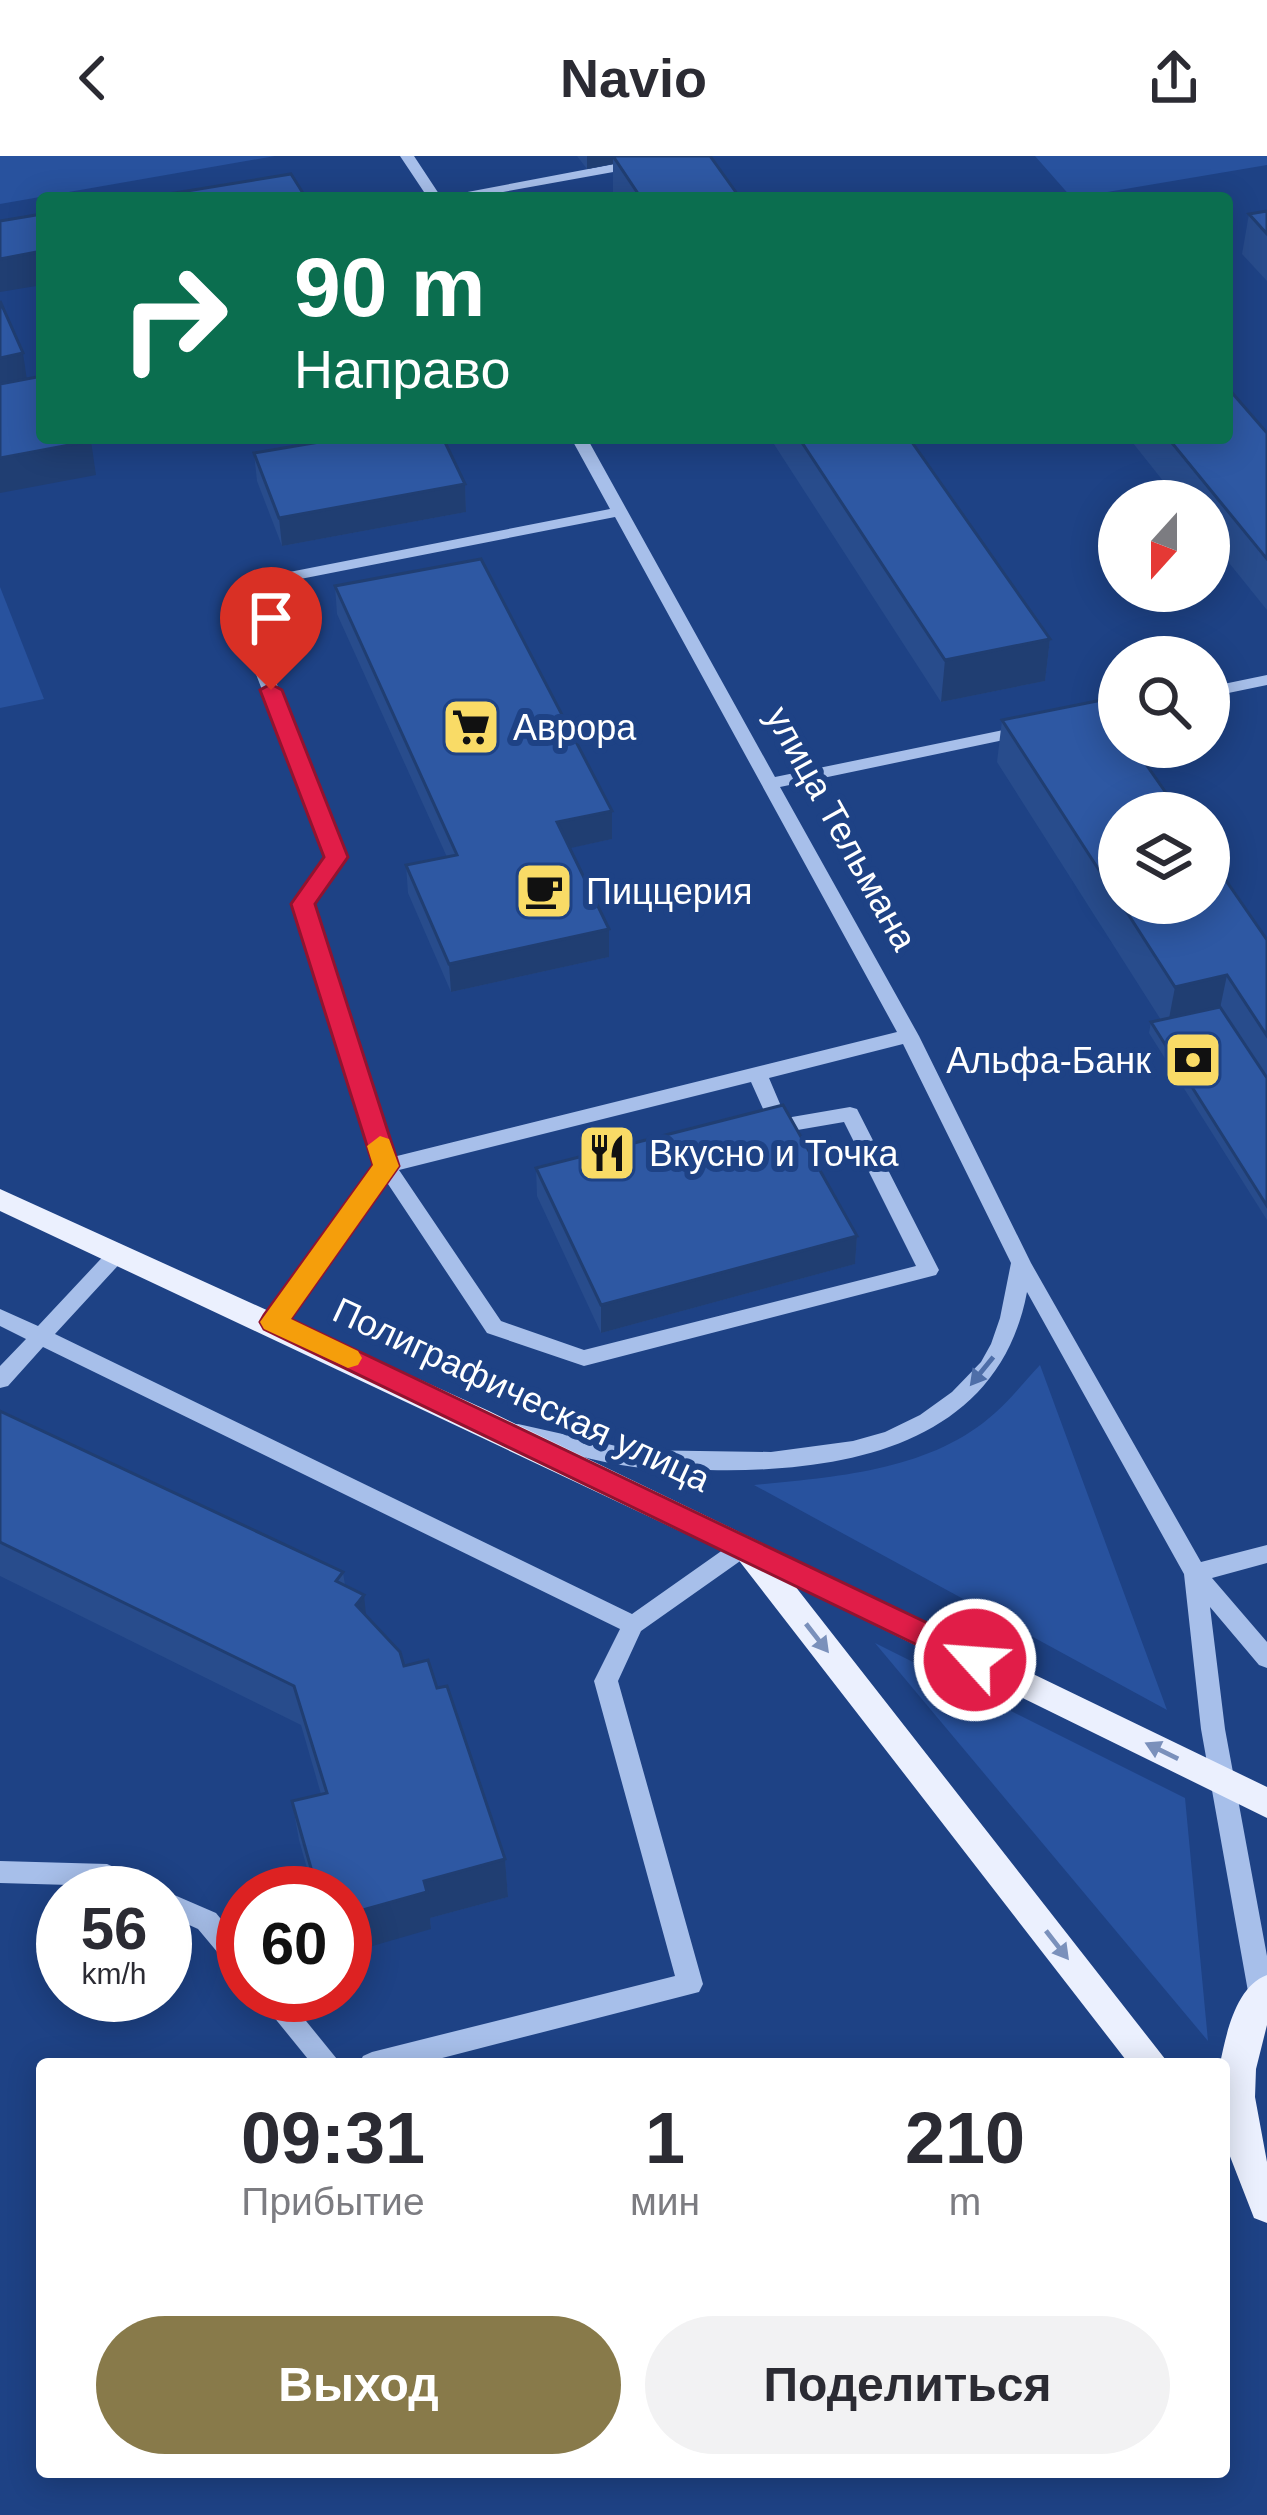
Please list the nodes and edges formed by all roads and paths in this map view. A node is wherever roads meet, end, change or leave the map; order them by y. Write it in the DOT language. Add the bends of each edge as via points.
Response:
graph roads {
  1 [pos="407,156"];
  2 [pos="662,160"];
  3 [pos="431,192"];
  4 [pos="481,192"];
  5 [pos="583,444"];
  6 [pos="622,511"];
  7 [pos="1267,680"];
  8 [pos="1230,688"];
  9 [pos="1098,715"];
  10 [pos="1066,722"];
  11 [pos="1043,727"];
  12 [pos="770,784"];
  13 [pos="909,1036"];
  14 [pos="759,1077"];
  15 [pos="386,1166"];
  16 [pos="0,1199"];
  17 [pos="118,1252"];
  18 [pos="1021,1263"];
  19 [pos="0,1317"];
  20 [pos="274,1322"];
  21 [pos="41,1335"];
  22 [pos="0,1380"];
  23 [pos="485,1424"];
  24 [pos="745,1546"];
  25 [pos="1267,1554"];
  26 [pos="1195,1573"];
  27 [pos="633,1625"];
  28 [pos="1267,1658"];
  29 [pos="1223,1781"];
  30 [pos="1267,1803"];
  31 [pos="0,1872"];
  32 [pos="36,1873"];
  33 [pos="192,1914"];
  34 [pos="216,1932"];
  35 [pos="1264,1994"];
  36 [pos="292,2022"];
  37 [pos="323,2058"];
  38 [pos="396,2058"];
  39 [pos="1145,2058"];
  40 [pos="1230,2165"];
  41 [pos="1267,2209"];
  1 -- 3 [label="street"];
  2 -- 4 [label="street"];
  5 -- 6 [label="street, улица Тельмана"];
  6 -- 12 [label="street, улица Тельмана"];
  6 -- 15 [label="street" via="274,579 238,607 336,857 303,904"];
  7 -- 8 [label="street"];
  9 -- 10 [label="street"];
  11 -- 12 [label="street"];
  12 -- 13 [label="street, улица Тельмана"];
  13 -- 14 [label="street"];
  13 -- 18 [label="street, улица Тельмана"];
  14 -- 15 [label="street"];
  14 -- 15 [label="street" via="780,1126 850,1114 929,1270 584,1358 494,1328"];
  15 -- 20 [label="street"];
  16 -- 17 [label="main road, Полиграфическая улица"];
  17 -- 20 [label="main road, Полиграфическая улица"];
  17 -- 21 [label="street"];
  18 -- 23 [label="street, one-way" via="1010,1327 988,1368 941,1414 874,1446 734,1463 631,1458"];
  18 -- 26 [label="street, улица Тельмана"];
  19 -- 21 [label="street"];
  20 -- 23 [label="main road, Полиграфическая улица"];
  21 -- 22 [label="street"];
  21 -- 27 [label="street"];
  23 -- 24 [label="main road, Полиграфическая улица"];
  24 -- 27 [label="street"];
  29 -- 24 [label="main road, Полиграфическая улица, one-way"];
  24 -- 39 [label="main road, Полиграфическая улица, one-way"];
  25 -- 26 [label="street"];
  26 -- 28 [label="street, улица Тельмана"];
  26 -- 29 [label="street, улица Тельмана"];
  27 -- 38 [label="street" via="606,1681 690,1984"];
  29 -- 30 [label="main road, Полиграфическая улица"];
  29 -- 35 [label="street, улица Тельмана"];
  31 -- 32 [label="street"];
  33 -- 34 [label="street"];
  35 -- 41 [label="main road, улица Тельмана" via="1237,2062 1240,2137"];
  36 -- 37 [label="street"];
  40 -- 41 [label="main road"];
}
